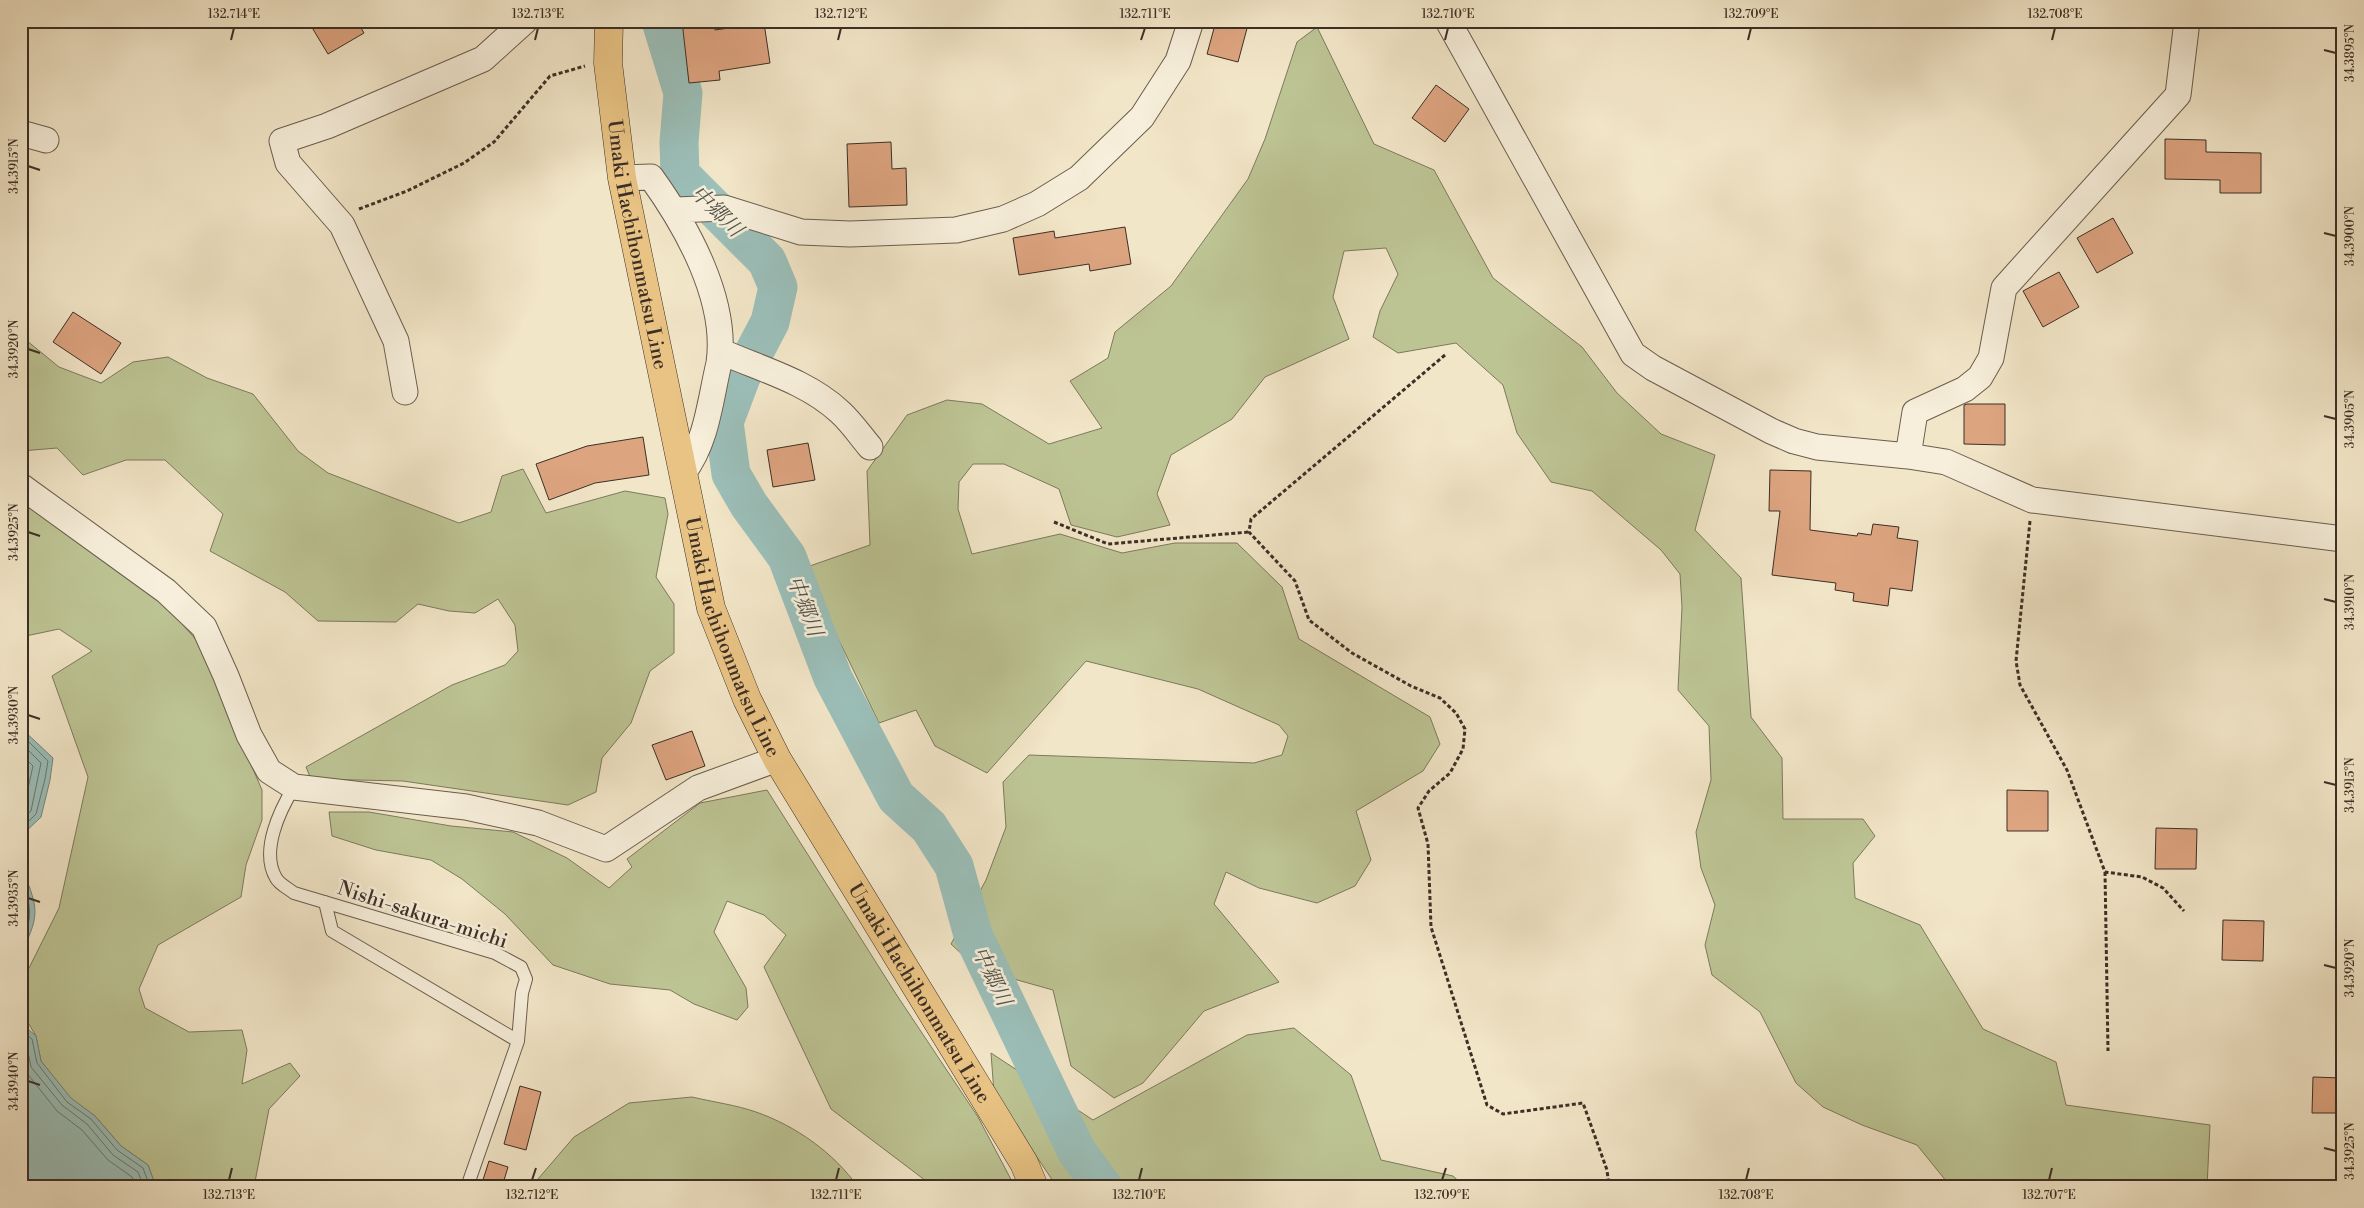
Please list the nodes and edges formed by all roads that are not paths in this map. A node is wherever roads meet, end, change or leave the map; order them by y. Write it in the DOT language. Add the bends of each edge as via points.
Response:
graph roads {
  1 [pos="609,21"];
  2 [pos="1191,21"];
  3 [pos="1448,21"];
  4 [pos="2187,21"];
  5 [pos="512,26"];
  6 [pos="21,133"];
  7 [pos="46,140"];
  8 [pos="622,178"];
  9 [pos="686,210"];
  10 [pos="739,359"];
  11 [pos="405,392"];
  12 [pos="870,447"];
  13 [pos="1908,456"];
  14 [pos="683,473"];
  15 [pos="21,486"];
  16 [pos="2343,539"];
  17 [pos="777,759"];
  18 [pos="294,787"];
  19 [pos="325,902"];
  20 [pos="518,1041"];
  21 [pos="467,1187"];
  22 [pos="1034,1187"];
  1 -- 8 [label="main road, Umaki Hachihonmatsu Line" via="608,63"];
  2 -- 9 [label="street" via="1178,61 1142,117 1079,178 1037,204 1003,219 956,230 850,234 801,232 724,208"];
  3 -- 13 [label="street" via="1633,354 1653,368 1794,441 1817,447"];
  4 -- 13 [label="street" via="2178,95 2004,288 1990,358 1980,377 1965,389 1915,412"];
  5 -- 11 [label="street" via="483,59 327,126 282,141 288,163 342,226 396,341"];
  6 -- 7 [label="street"];
  8 -- 9 [label="street" via="651,177"];
  8 -- 14 [label="main road, Umaki Hachihonmatsu Line"];
  9 -- 10 [label="street" via="716,308"];
  10 -- 12 [label="street" via="812,392 840,412"];
  10 -- 14 [label="street" via="695,458"];
  13 -- 16 [label="street" via="1946,462 2032,500"];
  14 -- 17 [label="main road, Umaki Hachihonmatsu Line" via="711,608 747,699"];
  15 -- 18 [label="street" via="166,591 204,628 249,735 269,771"];
  17 -- 18 [label="street" via="698,788 606,849 538,823 466,807"];
  17 -- 22 [label="main road, Umaki Hachihonmatsu Line" via="1024,1163"];
  18 -- 19 [label="lane, Nishi-sakura-michi" via="272,834 271,857 276,879 294,893"];
  19 -- 20 [label="lane" via="332,931"];
  19 -- 20 [label="lane, Nishi-sakura-michi" via="496,954 521,967 526,979"];
  20 -- 21 [label="lane, Nishi-sakura-michi"];
}
